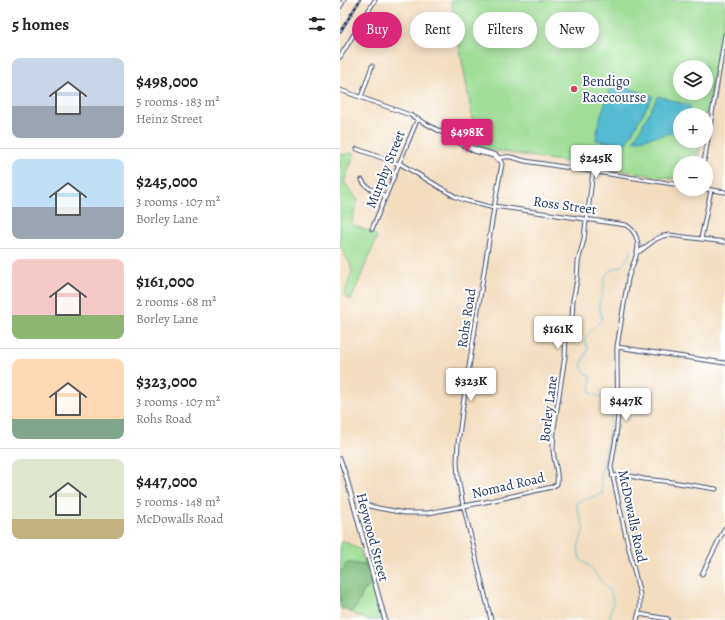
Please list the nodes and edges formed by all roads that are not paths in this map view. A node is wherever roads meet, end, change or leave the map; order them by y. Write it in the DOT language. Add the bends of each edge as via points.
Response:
graph roads {
  1 [pos="344,0"];
  2 [pos="375,0"];
  3 [pos="340,7"];
  4 [pos="725,35"];
  5 [pos="340,57"];
  6 [pos="372,66"];
  7 [pos="340,90"];
  8 [pos="362,97"];
  9 [pos="418,118"];
  10 [pos="357,150"];
  11 [pos="705,156"];
  12 [pos="499,160"];
  13 [pos="399,163"];
  14 [pos="593,171"];
  15 [pos="362,180"];
  16 [pos="673,184"];
  17 [pos="713,190"];
  18 [pos="725,192"];
  19 [pos="386,196"];
  20 [pos="710,196"];
  21 [pos="494,207"];
  22 [pos="586,220"];
  23 [pos="372,229"];
  24 [pos="701,239"];
  25 [pos="725,242"];
  26 [pos="638,252"];
  27 [pos="617,347"];
  28 [pos="725,364"];
  29 [pos="340,459"];
  30 [pos="612,476"];
  31 [pos="557,484"];
  32 [pos="716,489"];
  33 [pos="365,504"];
  34 [pos="464,506"];
  35 [pos="725,528"];
  36 [pos="702,574"];
  37 [pos="639,614"];
  38 [pos="668,619"];
  39 [pos="385,620"];
  40 [pos="491,620"];
  41 [pos="637,620"];
  1 -- 3 [label="street"];
  2 -- 5 [label="street"];
  4 -- 11 [label="street"];
  6 -- 8 [label="street"];
  7 -- 8 [label="street"];
  8 -- 9 [label="street"];
  9 -- 12 [label="street" via="465,145 496,155"];
  9 -- 13 [label="street, Murphy Street"];
  10 -- 13 [label="street, Ross Street"];
  12 -- 14 [label="street" via="506,156"];
  12 -- 21 [label="street, Rohs Road" via="502,166"];
  13 -- 19 [label="street, Murphy Street"];
  13 -- 21 [label="street, Ross Street" via="456,197"];
  14 -- 16 [label="street"];
  14 -- 22 [label="street, Borley Lane"];
  15 -- 19 [label="street" via="370,189"];
  17 -- 18 [label="street"];
  19 -- 23 [label="street, Murphy Street"];
  20 -- 24 [label="street"];
  21 -- 22 [label="street, Ross Street"];
  21 -- 34 [label="street, Rohs Road" via="456,461"];
  22 -- 26 [label="street, Ross Street" via="631,228 637,240"];
  22 -- 31 [label="street, Borley Lane" via="572,318 566,335 554,428 553,449 558,471"];
  24 -- 25 [label="street"];
  24 -- 26 [label="street" via="666,235"];
  26 -- 27 [label="street, McDowalls Road" via="628,279"];
  27 -- 28 [label="street"];
  27 -- 30 [label="street, McDowalls Road" via="618,415 611,464"];
  29 -- 39 [label="main road, Heywood Street"];
  30 -- 32 [label="street" via="625,475"];
  30 -- 37 [label="street, McDowalls Road" via="640,595"];
  31 -- 34 [label="street, Nomad Road"];
  33 -- 34 [label="street, Heywood Street" via="413,513 428,513"];
  34 -- 40 [label="street, Rohs Road"];
  35 -- 36 [label="street"];
  37 -- 38 [label="street"];
  37 -- 41 [label="street, McDowalls Road"];
}
